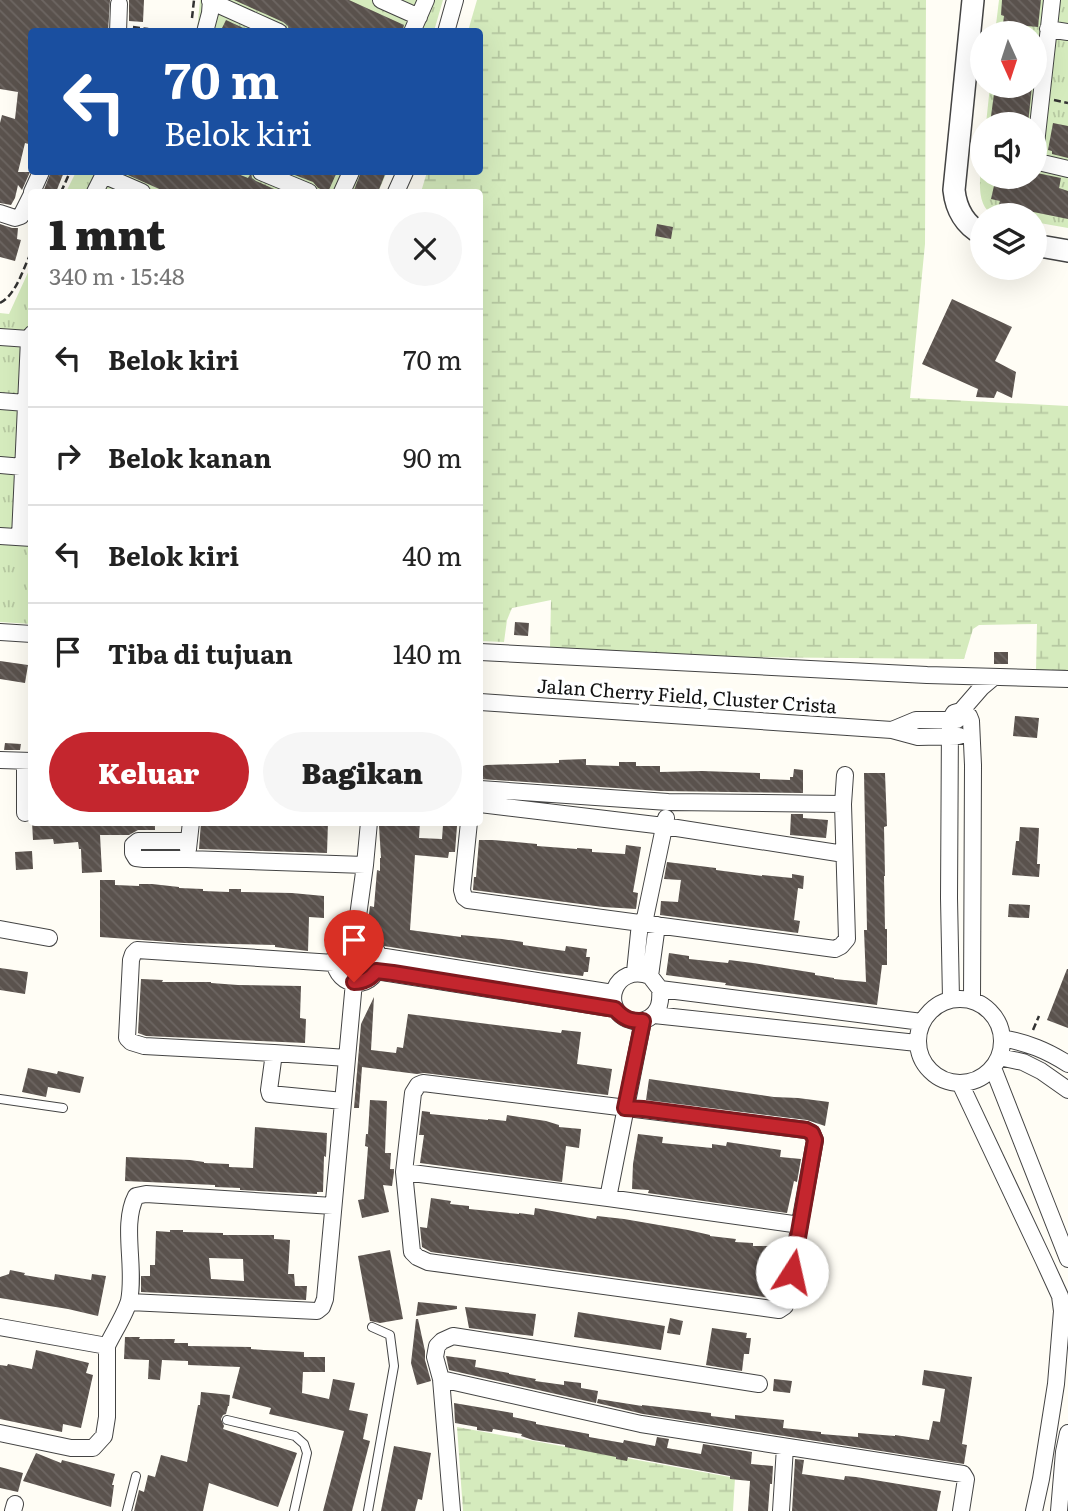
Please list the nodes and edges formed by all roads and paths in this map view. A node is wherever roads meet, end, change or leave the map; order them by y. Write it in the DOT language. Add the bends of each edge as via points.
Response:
graph roads {
  1 [pos="205,0"];
  2 [pos="381,0"];
  3 [pos="426,0"];
  4 [pos="455,0"];
  5 [pos="973,0"];
  6 [pos="1052,0"];
  7 [pos="119,4"];
  8 [pos="192,20"];
  9 [pos="416,24"];
  10 [pos="118,28"];
  11 [pos="206,28"];
  12 [pos="270,28"];
  13 [pos="447,28"];
  14 [pos="1048,29"];
  15 [pos="1068,32"];
  16 [pos="1039,112"];
  17 [pos="1047,165"];
  18 [pos="1068,169"];
  19 [pos="108,175"];
  20 [pos="268,175"];
  21 [pos="136,189"];
  22 [pos="302,189"];
  23 [pos="28,201"];
  24 [pos="0,213"];
  25 [pos="970,226"];
  26 [pos="1047,247"];
  27 [pos="1068,251"];
  28 [pos="28,259"];
  29 [pos="0,303"];
  30 [pos="28,336"];
  31 [pos="0,337"];
  32 [pos="28,386"];
  33 [pos="0,401"];
  34 [pos="26,403"];
  35 [pos="0,465"];
  36 [pos="23,467"];
  37 [pos="0,536"];
  38 [pos="26,537"];
  39 [pos="0,632"];
  40 [pos="28,634"];
  41 [pos="483,652"];
  42 [pos="994,677"];
  43 [pos="1068,679"];
  44 [pos="483,702"];
  45 [pos="961,725"];
  46 [pos="0,760"];
  47 [pos="28,761"];
  48 [pos="845,775"];
  49 [pos="483,789"];
  50 [pos="668,802"];
  51 [pos="483,804"];
  52 [pos="843,804"];
  53 [pos="25,813"];
  54 [pos="191,826"];
  55 [pos="369,826"];
  56 [pos="469,826"];
  57 [pos="664,826"];
  58 [pos="189,841"];
  59 [pos="844,854"];
  60 [pos="187,859"];
  61 [pos="365,866"];
  62 [pos="647,923"];
  63 [pos="0,929"];
  64 [pos="49,938"];
  65 [pos="355,938"];
  66 [pos="334,963"];
  67 [pos="377,964"];
  68 [pos="648,979"];
  69 [pos="354,982"];
  70 [pos="951,999"];
  71 [pos="972,1000"];
  72 [pos="614,1001"];
  73 [pos="877,1016"];
  74 [pos="648,1018"];
  75 [pos="922,1022"];
  76 [pos="874,1038"];
  77 [pos="1002,1038"];
  78 [pos="917,1043"];
  79 [pos="274,1053"];
  80 [pos="347,1058"];
  81 [pos="996,1062"];
  82 [pos="1068,1063"];
  83 [pos="960,1083"];
  84 [pos="1068,1090"];
  85 [pos="0,1099"];
  86 [pos="343,1101"];
  87 [pos="63,1108"];
  88 [pos="625,1108"];
  89 [pos="404,1172"];
  90 [pos="608,1198"];
  91 [pos="333,1206"];
  92 [pos="800,1225"];
  93 [pos="1068,1259"];
  94 [pos="128,1302"];
  95 [pos="372,1327"];
  96 [pos="0,1328"];
  97 [pos="107,1346"];
  98 [pos="441,1379"];
  99 [pos="759,1384"];
  100 [pos="1062,1386"];
  101 [pos="227,1420"];
  102 [pos="0,1433"];
  103 [pos="1068,1433"];
  104 [pos="785,1447"];
  105 [pos="135,1476"];
  106 [pos="1035,1504"];
  107 [pos="1062,1506"];
  108 [pos="127,1511"];
  109 [pos="294,1511"];
  110 [pos="368,1511"];
  111 [pos="452,1511"];
  112 [pos="781,1511"];
  113 [pos="961,1511"];
  1 -- 8 [label="path"];
  1 -- 11 [label="street" via="210,13"];
  1 -- 12 [label="street"];
  2 -- 9 [label="street"];
  3 -- 9 [label="street"];
  4 -- 13 [label="street"];
  5 -- 25 [label="street" via="954,190"];
  6 -- 14 [label="street"];
  7 -- 10 [label="street"];
  14 -- 15 [label="street"];
  14 -- 16 [label="street"];
  17 -- 18 [label="street"];
  19 -- 21 [label="street"];
  20 -- 22 [label="street"];
  23 -- 24 [label="street" via="21,216"];
  26 -- 27 [label="street"];
  28 -- 29 [label="path" via="12,293"];
  30 -- 31 [label="street"];
  32 -- 34 [label="street"];
  33 -- 34 [label="street"];
  34 -- 36 [label="street"];
  35 -- 36 [label="street"];
  36 -- 38 [label="street"];
  37 -- 38 [label="street"];
  39 -- 40 [label="street"];
  41 -- 42 [label="street"];
  42 -- 43 [label="street"];
  42 -- 45 [label="street" via="981,688"];
  44 -- 45 [label="street, Jalan Cherry Field, Cluster Crista" via="892,730 918,737"];
  45 -- 70 [label="street" via="949,898"];
  45 -- 71 [label="street" via="978,949"];
  46 -- 47 [label="street"];
  47 -- 53 [label="street"];
  48 -- 52 [label="street"];
  49 -- 50 [label="street"];
  50 -- 52 [label="street"];
  50 -- 57 [label="street"];
  51 -- 57 [label="street"];
  52 -- 59 [label="street"];
  54 -- 58 [label="street"];
  55 -- 61 [label="street"];
  56 -- 62 [label="street" via="462,890 468,900"];
  57 -- 59 [label="street"];
  57 -- 62 [label="street"];
  58 -- 60 [label="street"];
  58 -- 60 [label="street" via="138,841 133,845 136,858"];
  59 -- 62 [label="street" via="846,939 835,949"];
  60 -- 61 [label="street"];
  61 -- 65 [label="street"];
  62 -- 68 [label="street"];
  63 -- 64 [label="street"];
  65 -- 66 [label="street" via="340,946"];
  65 -- 67 [label="street" via="376,949"];
  66 -- 69 [label="street" via="341,976"];
  66 -- 79 [label="street" via="137,950 133,954 127,1038 131,1042"];
  67 -- 69 [label="street" via="371,978"];
  67 -- 72 [label="street"];
  68 -- 72 [label="street" via="626,976 618,983"];
  68 -- 73 [label="street"];
  68 -- 74 [label="street" via="661,1003"];
  69 -- 80 [label="street"];
  70 -- 71 [label="street"];
  70 -- 75 [label="street" via="934,1007"];
  71 -- 77 [label="street" via="993,1014"];
  72 -- 74 [label="street" via="622,1017 632,1021"];
  73 -- 75 [label="street"];
  73 -- 76 [label="street"];
  74 -- 76 [label="street"];
  74 -- 88 [label="street"];
  75 -- 78 [label="street"];
  76 -- 78 [label="street"];
  77 -- 81 [label="street"];
  77 -- 82 [label="street" via="1028,1043"];
  78 -- 83 [label="street" via="930,1071"];
  79 -- 80 [label="street"];
  79 -- 86 [label="street" via="270,1094"];
  80 -- 86 [label="street"];
  81 -- 83 [label="street" via="983,1076"];
  81 -- 84 [label="street" via="1023,1062"];
  81 -- 93 [label="street"];
  83 -- 100 [label="street" via="1060,1296"];
  85 -- 87 [label="lane"];
  86 -- 91 [label="street"];
  88 -- 89 [label="street" via="423,1083 413,1093"];
  88 -- 90 [label="street"];
  88 -- 92 [label="street" via="812,1133 815,1140"];
  89 -- 90 [label="street"];
  89 -- 92 [label="street" via="412,1252 428,1262 779,1310 788,1296"];
  90 -- 92 [label="street"];
  91 -- 94 [label="street" via="325,1299 317,1311"];
  91 -- 94 [label="street" via="136,1196 129,1215 132,1264"];
  94 -- 97 [label="street"];
  95 -- 110 [label="lane" via="390,1335 394,1366"];
  96 -- 97 [label="street"];
  97 -- 102 [label="street" via="107,1417 104,1436 93,1448 71,1448"];
  98 -- 99 [label="street" via="437,1346 453,1336"];
  98 -- 104 [label="street" via="641,1424"];
  98 -- 111 [label="street"];
  100 -- 106 [label="street"];
  101 -- 109 [label="lane" via="295,1436 304,1444 307,1453"];
  103 -- 107 [label="street"];
  104 -- 112 [label="street"];
  104 -- 113 [label="street" via="962,1474 966,1479"];
  105 -- 108 [label="lane"];
  106 -- 107 [label="street"];
}
